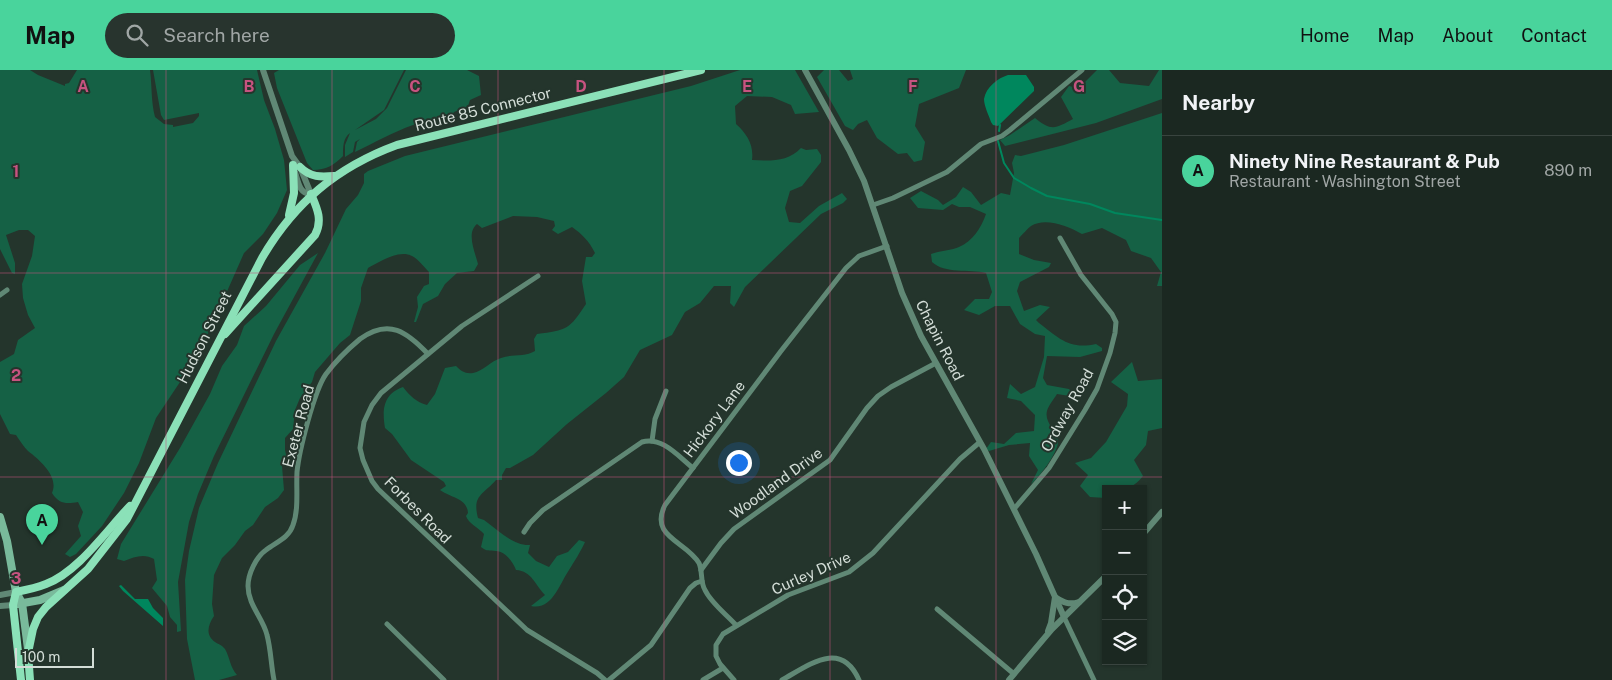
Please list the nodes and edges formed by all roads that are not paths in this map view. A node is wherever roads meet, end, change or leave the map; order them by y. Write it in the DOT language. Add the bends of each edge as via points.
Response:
graph roads {
  1 [pos="264,70"];
  2 [pos="701,70"];
  3 [pos="804,70"];
  4 [pos="1082,70"];
  5 [pos="296,166"];
  6 [pos="335,176"];
  7 [pos="311,194"];
  8 [pos="873,205"];
  9 [pos="288,219"];
  10 [pos="1060,238"];
  11 [pos="887,246"];
  12 [pos="538,276"];
  13 [pos="7,290"];
  14 [pos="0,295"];
  15 [pos="428,354"];
  16 [pos="210,356"];
  17 [pos="936,363"];
  18 [pos="666,391"];
  19 [pos="652,441"];
  20 [pos="980,442"];
  21 [pos="693,468"];
  22 [pos="135,501"];
  23 [pos="1014,509"];
  24 [pos="1162,512"];
  25 [pos="0,517"];
  26 [pos="1146,530"];
  27 [pos="524,532"];
  28 [pos="701,570"];
  29 [pos="1102,580"];
  30 [pos="702,581"];
  31 [pos="66,589"];
  32 [pos="16,592"];
  33 [pos="0,595"];
  34 [pos="1055,597"];
  35 [pos="1080,601"];
  36 [pos="22,603"];
  37 [pos="12,605"];
  38 [pos="0,606"];
  39 [pos="937,609"];
  40 [pos="1064,617"];
  41 [pos="387,624"];
  42 [pos="736,625"];
  43 [pos="1047,635"];
  44 [pos="28,653"];
  45 [pos="723,668"];
  46 [pos="1014,674"];
  47 [pos="21,680"];
  48 [pos="30,680"];
  49 [pos="274,680"];
  50 [pos="444,680"];
  51 [pos="605,680"];
  52 [pos="609,680"];
  53 [pos="703,680"];
  54 [pos="734,680"];
  55 [pos="782,680"];
  56 [pos="859,680"];
  57 [pos="1009,680"];
  58 [pos="1094,680"];
  1 -- 5 [label="street"];
  2 -- 6 [label="main road, Route 85 Connector" via="406,142 370,156"];
  3 -- 8 [label="street, Chapin Road" via="854,160"];
  4 -- 8 [label="street" via="1010,130 981,144 947,172"];
  5 -- 6 [label="main road" via="315,177"];
  5 -- 7 [label="street"];
  5 -- 9 [label="main road"];
  6 -- 7 [label="main road, Route 85 Connector"];
  7 -- 9 [label="main road, Hudson Street"];
  7 -- 16 [label="main road" via="319,216 315,235 241,316"];
  8 -- 11 [label="street, Chapin Road"];
  9 -- 16 [label="main road, Hudson Street" via="262,258"];
  10 -- 23 [label="street, Ordway Road" via="1081,275 1112,314 1116,322 1115,333 1093,396 1049,468"];
  11 -- 17 [label="street, Chapin Road" via="906,304"];
  11 -- 21 [label="street, Hickory Lane" via="859,256 846,268"];
  12 -- 15 [label="street, Forbes Road" via="462,326"];
  13 -- 14 [label="street"];
  15 -- 49 [label="street, Exeter Road" via="403,332 380,329 355,343 319,387 298,460 296,518 286,536 255,561 248,586 250,601 267,633"];
  15 -- 51 [label="street, Forbes Road" via="381,393 367,414 360,448 372,481 527,630"];
  16 -- 22 [label="main road, Hudson Street"];
  17 -- 20 [label="street, Chapin Road"];
  17 -- 28 [label="street, Woodland Drive" via="878,396 830,460 734,529"];
  18 -- 19 [label="street" via="655,419"];
  19 -- 21 [label="street" via="666,446"];
  19 -- 27 [label="street" via="636,446 543,510"];
  20 -- 23 [label="street, Chapin Road"];
  20 -- 42 [label="street, Curley Drive" via="860,565 844,575 788,595"];
  21 -- 28 [label="street, Hickory Lane" via="665,505 661,519 667,534 693,556"];
  22 -- 31 [label="main road, Hudson Street" via="113,539 80,578"];
  22 -- 32 [label="main road, Hudson Street" via="70,569 46,584"];
  23 -- 34 [label="street, Chapin Road"];
  24 -- 26 [label="street"];
  25 -- 32 [label="main road"];
  28 -- 30 [label="street"];
  29 -- 35 [label="street"];
  30 -- 42 [label="street" via="704,590"];
  30 -- 52 [label="street" via="690,588 648,648"];
  31 -- 36 [label="main road, Hudson Street" via="40,600"];
  31 -- 44 [label="main road" via="38,617"];
  32 -- 33 [label="street"];
  32 -- 36 [label="main road"];
  32 -- 37 [label="main road"];
  34 -- 35 [label="street" via="1064,603"];
  34 -- 40 [label="street, Chapin Road"];
  34 -- 43 [label="street"];
  35 -- 40 [label="street"];
  36 -- 37 [label="main road, Hudson Street"];
  36 -- 44 [label="main road"];
  37 -- 38 [label="street"];
  37 -- 47 [label="main road"];
  39 -- 46 [label="street"];
  40 -- 43 [label="street"];
  40 -- 58 [label="street, Chapin Road"];
  41 -- 50 [label="street"];
  42 -- 45 [label="street, Curley Drive" via="723,634 716,645 716,656"];
  43 -- 46 [label="street"];
  44 -- 48 [label="main road"];
  45 -- 53 [label="street"];
  45 -- 54 [label="street, Curley Drive"];
  46 -- 57 [label="street"];
  55 -- 56 [label="street" via="822,658 830,657 846,662"];
}
